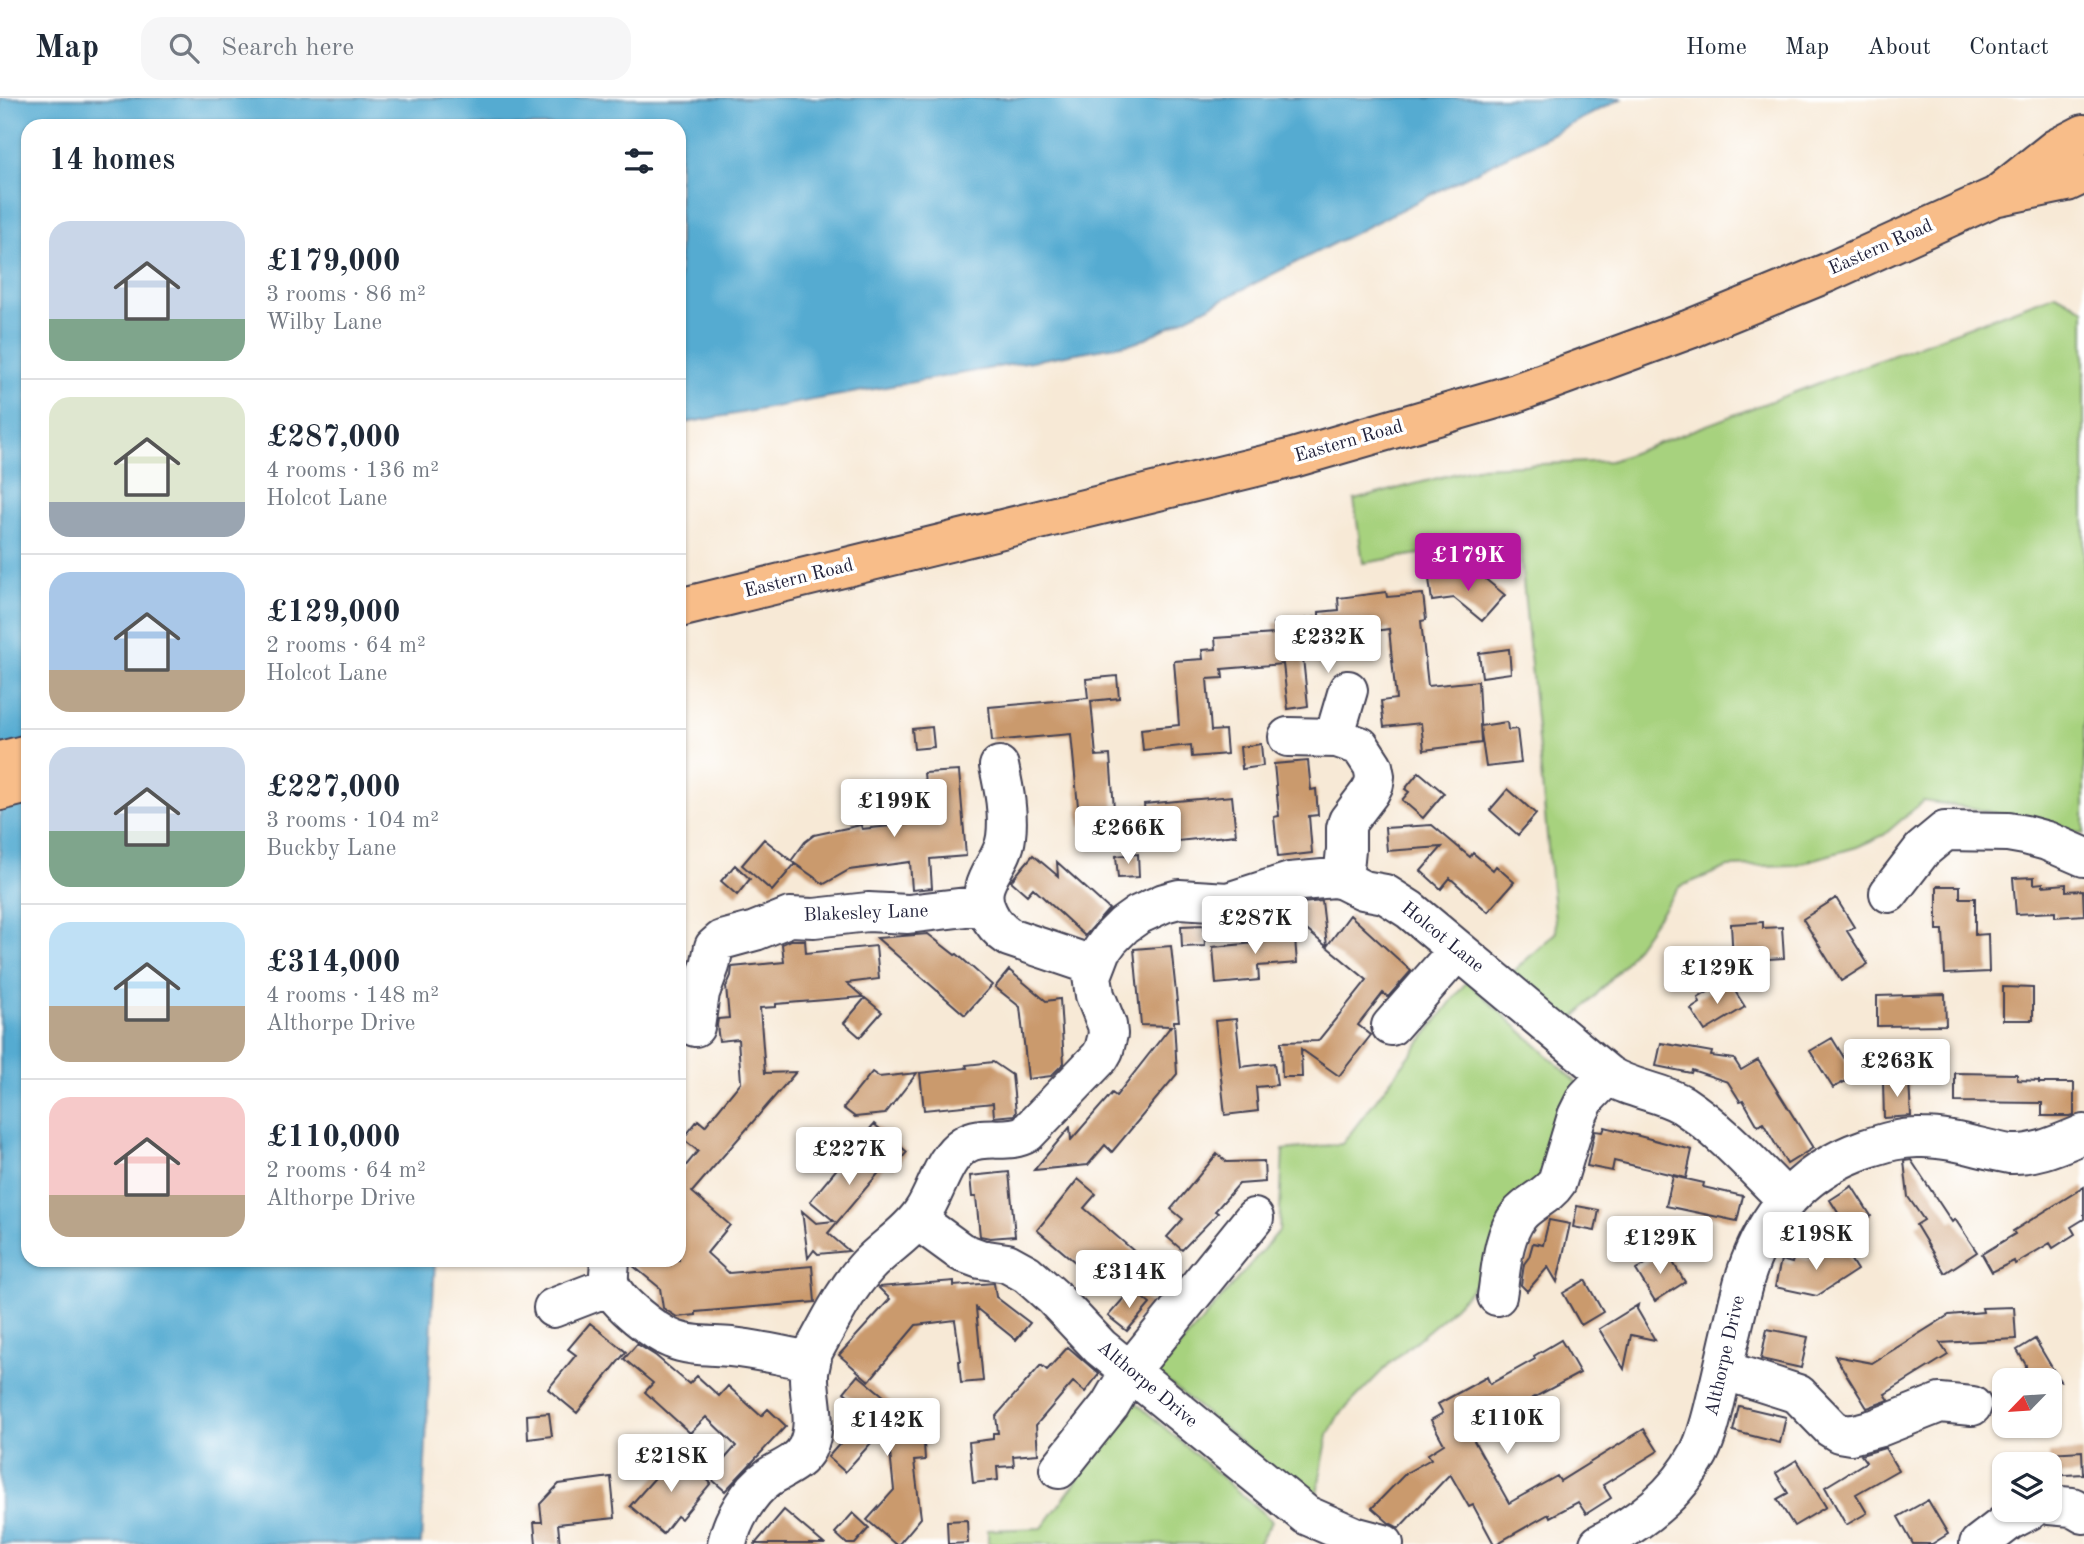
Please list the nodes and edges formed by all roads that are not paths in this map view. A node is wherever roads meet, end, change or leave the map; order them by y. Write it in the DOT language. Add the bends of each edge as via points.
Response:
graph roads {
  1 [pos="2084,134"];
  2 [pos="2084,174"];
  3 [pos="1994,197"];
  4 [pos="686,606"];
  5 [pos="1348,690"];
  6 [pos="1287,737"];
  7 [pos="1337,738"];
  8 [pos="21,756"];
  9 [pos="0,761"];
  10 [pos="999,766"];
  11 [pos="21,786"];
  12 [pos="0,791"];
  13 [pos="2084,857"];
  14 [pos="1343,880"];
  15 [pos="1889,893"];
  16 [pos="983,905"];
  17 [pos="1457,951"];
  18 [pos="1095,966"];
  19 [pos="1391,1026"];
  20 [pos="695,1027"];
  21 [pos="1608,1075"];
  22 [pos="2084,1133"];
  23 [pos="1786,1199"];
  24 [pos="1254,1218"];
  25 [pos="917,1220"];
  26 [pos="610,1273"];
  27 [pos="1497,1296"];
  28 [pos="553,1308"];
  29 [pos="811,1362"];
  30 [pos="1723,1370"];
  31 [pos="1130,1371"];
  32 [pos="1972,1406"];
  33 [pos="1059,1469"];
  34 [pos="2062,1506"];
  35 [pos="2084,1514"];
  36 [pos="2007,1522"];
  37 [pos="727,1544"];
  38 [pos="1384,1544"];
  39 [pos="1599,1544"];
  40 [pos="1979,1544"];
  1 -- 3 [label="main road, Eastern Road" via="2055,149"];
  2 -- 3 [label="main road, Eastern Road" via="2067,182"];
  3 -- 4 [label="main road, Eastern Road" via="1690,330 1513,394 1293,458"];
  5 -- 7 [label="street"];
  6 -- 7 [label="street"];
  7 -- 14 [label="street" via="1360,746 1375,776 1370,792 1348,821"];
  8 -- 9 [label="main road"];
  10 -- 16 [label="street" via="1006,796 1006,837 982,892"];
  11 -- 12 [label="main road"];
  13 -- 15 [label="street" via="2025,835 1945,831 1922,850"];
  14 -- 17 [label="street, Holcot Lane" via="1385,894 1410,909"];
  14 -- 18 [label="street, Holcot Lane" via="1290,882 1228,902 1164,903 1124,925 1102,950"];
  16 -- 18 [label="street" via="1009,937"];
  16 -- 20 [label="street, Blakesley Lane" via="908,914 790,917 722,940 714,947"];
  17 -- 19 [label="street"];
  17 -- 21 [label="street, Holcot Lane"];
  18 -- 25 [label="street" via="1093,987 1108,1034 1101,1057 1027,1133 972,1141 959,1149"];
  21 -- 23 [label="street, Holcot Lane" via="1683,1105"];
  21 -- 27 [label="street" via="1586,1098 1577,1116 1558,1182 1519,1215 1512,1228"];
  22 -- 23 [label="street, Althorpe Drive" via="2022,1154 1937,1139 1900,1139 1838,1160"];
  23 -- 30 [label="street, Althorpe Drive" via="1752,1255"];
  24 -- 31 [label="street"];
  25 -- 29 [label="street" via="858,1277 836,1309"];
  25 -- 31 [label="street, Althorpe Drive" via="961,1252 1027,1274"];
  26 -- 28 [label="street"];
  26 -- 29 [label="street" via="634,1312 671,1339"];
  29 -- 37 [label="street" via="813,1410 806,1450 755,1490"];
  30 -- 32 [label="street" via="1798,1394 1831,1428 1851,1435 1940,1403"];
  30 -- 39 [label="street, Althorpe Drive" via="1706,1438 1687,1473 1655,1508"];
  31 -- 33 [label="street" via="1110,1405"];
  31 -- 38 [label="street, Althorpe Drive" via="1307,1515"];
  34 -- 35 [label="street"];
  36 -- 40 [label="street"];
}
